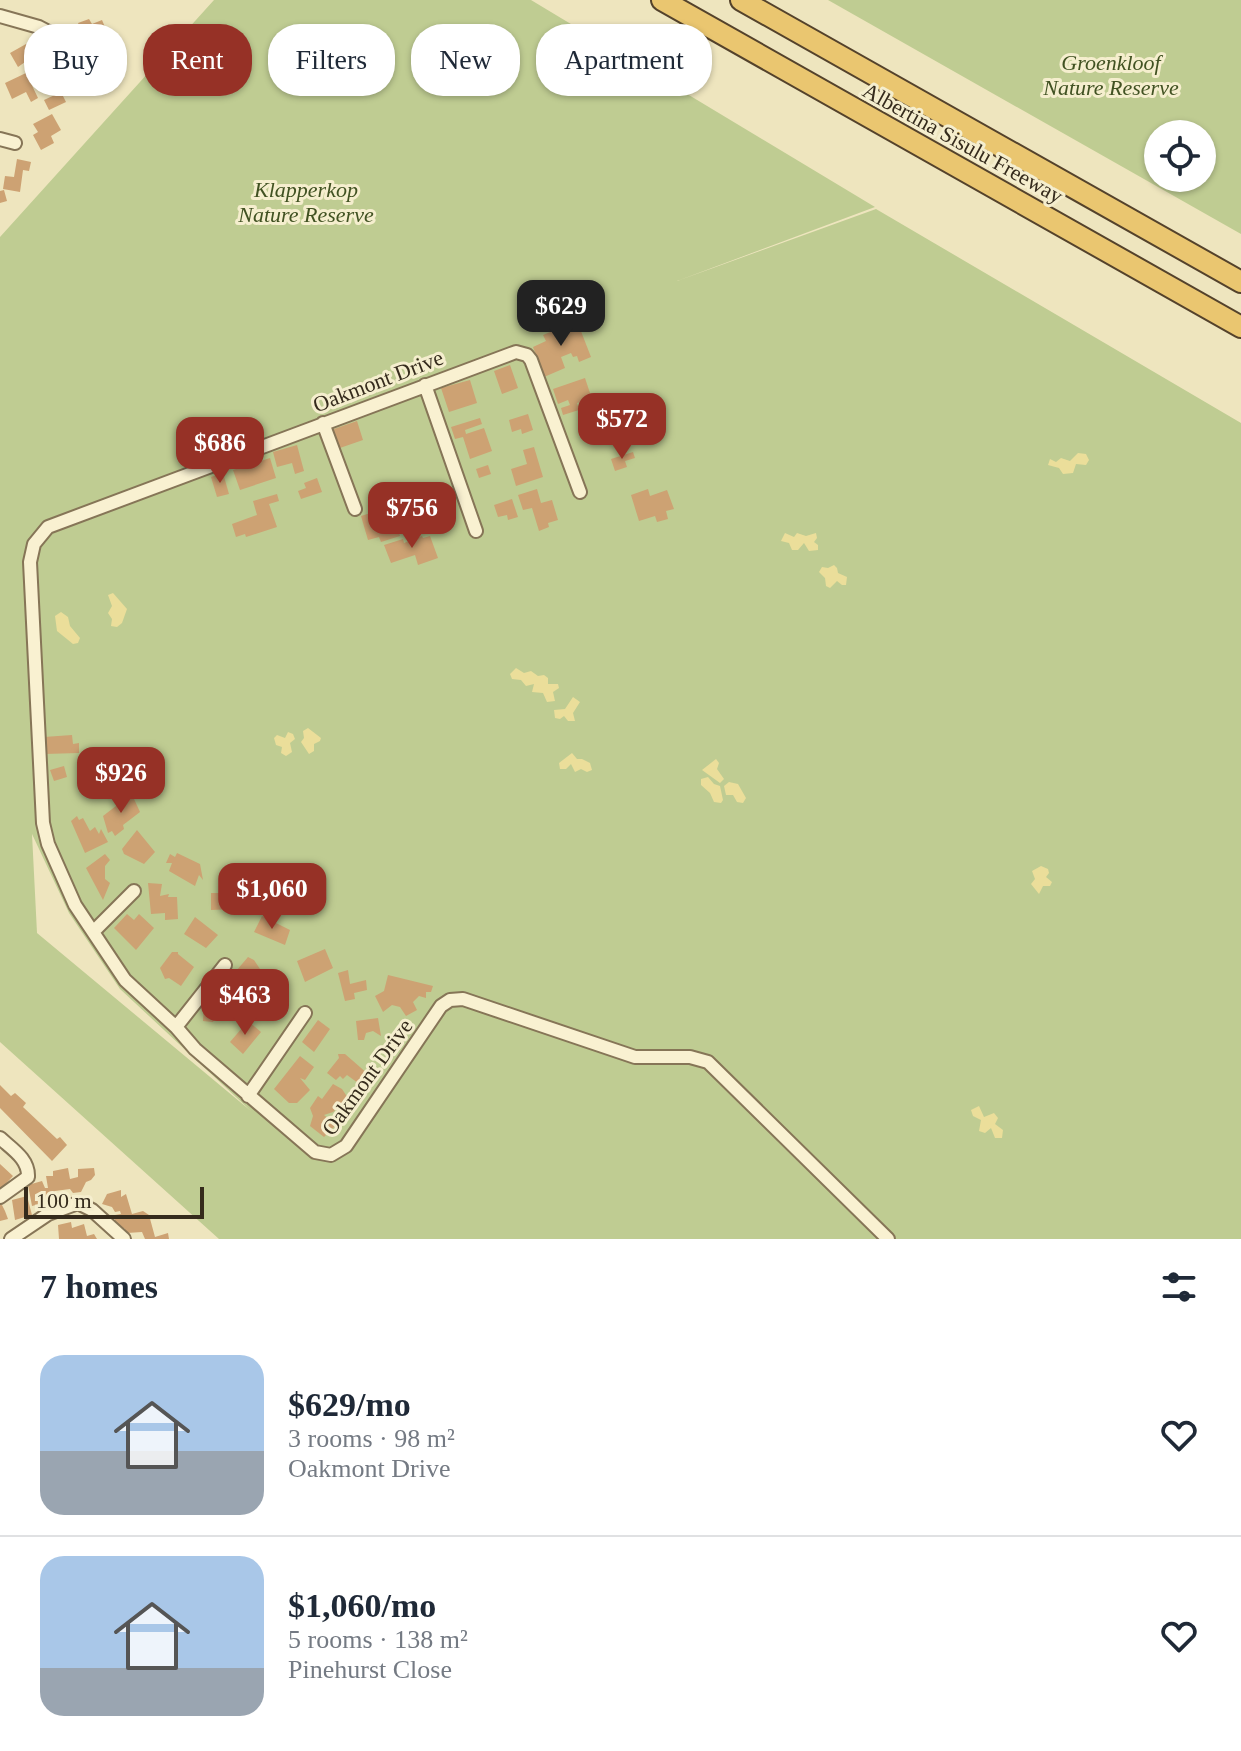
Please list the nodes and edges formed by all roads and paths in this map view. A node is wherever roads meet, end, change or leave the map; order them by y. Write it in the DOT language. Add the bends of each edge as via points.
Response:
graph roads {
  1 [pos="662,0"];
  2 [pos="741,0"];
  3 [pos="0,16"];
  4 [pos="28,24"];
  5 [pos="0,139"];
  6 [pos="15,143"];
  7 [pos="1241,282"];
  8 [pos="1241,327"];
  9 [pos="425,385"];
  10 [pos="323,423"];
  11 [pos="580,492"];
  12 [pos="355,509"];
  13 [pos="476,531"];
  14 [pos="134,891"];
  15 [pos="93,932"];
  16 [pos="225,965"];
  17 [pos="305,1013"];
  18 [pos="176,1027"];
  19 [pos="248,1096"];
  20 [pos="0,1138"];
  21 [pos="0,1197"];
  22 [pos="11,1239"];
  23 [pos="124,1239"];
  24 [pos="888,1239"];
  1 -- 8 [label="highway, Albertina Sisulu Freeway"];
  2 -- 7 [label="highway, Albertina Sisulu Freeway"];
  3 -- 4 [label="street"];
  5 -- 6 [label="street"];
  9 -- 10 [label="street, Oakmont Drive"];
  9 -- 11 [label="street, Oakmont Drive" via="512,353 527,355"];
  9 -- 13 [label="street"];
  10 -- 12 [label="street"];
  10 -- 15 [label="street, Oakmont Drive" via="57,522 34,544 30,562 43,823 75,905"];
  14 -- 15 [label="street"];
  15 -- 18 [label="street, Oakmont Drive" via="125,980"];
  16 -- 18 [label="street"];
  17 -- 19 [label="street"];
  18 -- 19 [label="street, Oakmont Drive"];
  19 -- 24 [label="street, Oakmont Drive" via="315,1152 336,1154 441,1006 463,999 635,1057 708,1062"];
  20 -- 21 [label="street" via="29,1168 28,1177"];
  22 -- 23 [label="street" via="48,1214 78,1203"];
}
